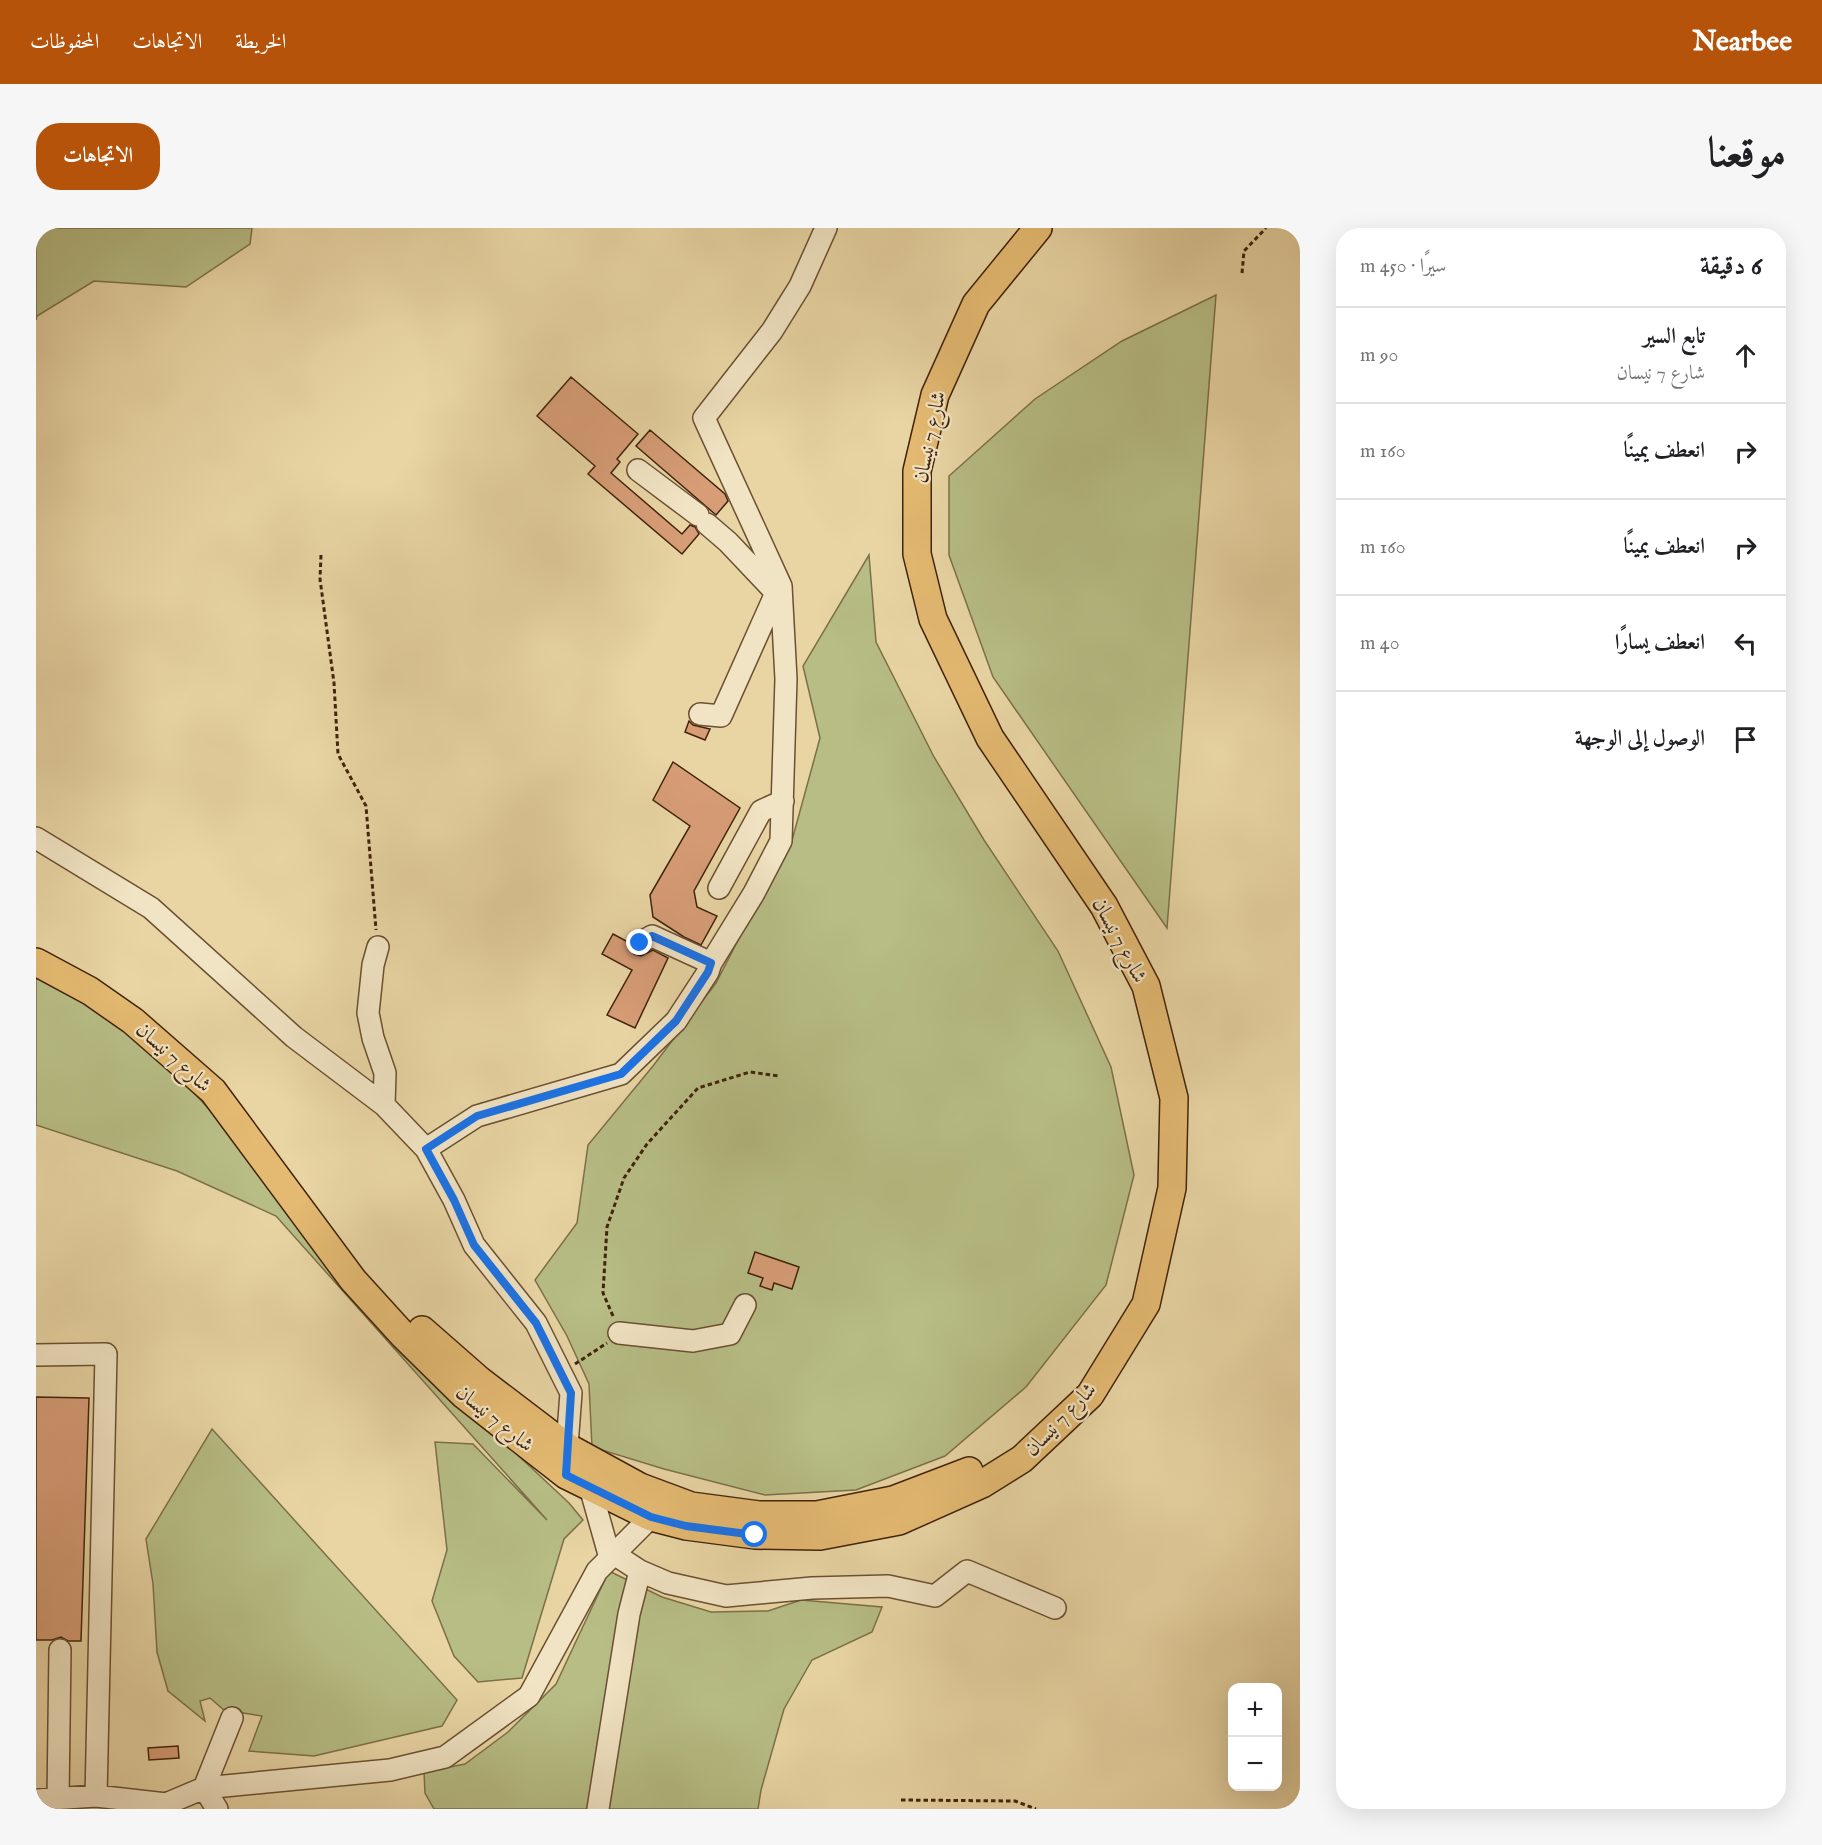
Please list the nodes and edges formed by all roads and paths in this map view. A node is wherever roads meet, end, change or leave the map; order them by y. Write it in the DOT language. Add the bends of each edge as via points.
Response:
graph roads {
  1 [pos="826,228"];
  2 [pos="1016,228"];
  3 [pos="1038,228"];
  4 [pos="1266,228"];
  5 [pos="1242,273"];
  6 [pos="638,470"];
  7 [pos="321,555"];
  8 [pos="779,596"];
  9 [pos="700,714"];
  10 [pos="783,801"];
  11 [pos="36,838"];
  12 [pos="718,888"];
  13 [pos="36,943"];
  14 [pos="640,943"];
  15 [pos="378,947"];
  16 [pos="36,962"];
  17 [pos="711,963"];
  18 [pos="779,1076"];
  19 [pos="384,1105"];
  20 [pos="426,1149"];
  21 [pos="745,1305"];
  22 [pos="620,1333"];
  23 [pos="36,1355"];
  24 [pos="561,1373"];
  25 [pos="567,1447"];
  26 [pos="566,1475"];
  27 [pos="591,1487"];
  28 [pos="651,1517"];
  29 [pos="612,1556"];
  30 [pos="640,1570"];
  31 [pos="1055,1608"];
  32 [pos="60,1650"];
  33 [pos="232,1718"];
  34 [pos="204,1788"];
  35 [pos="96,1796"];
  36 [pos="58,1799"];
  37 [pos="36,1800"];
  38 [pos="901,1800"];
  39 [pos="122,1804"];
  40 [pos="167,1806"];
  41 [pos="217,1809"];
  42 [pos="598,1809"];
  43 [pos="1036,1809"];
  1 -- 8 [label="street" via="800,286 772,331 704,418 781,586"];
  2 -- 25 [label="main road, شارع 7 نيسان" via="961,295 919,390 900,469 901,558 917,625 976,747 1089,914 1131,992 1157,1100 1155,1186 1130,1298 1077,1384 1011,1446 974,1469 893,1500 817,1515 759,1515 692,1506 640,1487"];
  3 -- 28 [label="main road, شارع 7 نيسان" via="976,304 935,395 917,471 917,554 933,619 990,738 1104,906 1146,986 1174,1098 1172,1188 1146,1304 1090,1395 1022,1459 982,1484 899,1521 820,1536 755,1535"];
  4 -- 5 [label="path" via="1244,251"];
  6 -- 8 [label="street" via="728,542"];
  7 -- 15 [label="path" via="320,579 334,683 338,754 366,806"];
  8 -- 9 [label="street" via="721,716"];
  8 -- 10 [label="street" via="786,679"];
  10 -- 12 [label="street" via="761,811"];
  10 -- 17 [label="street" via="781,841"];
  11 -- 19 [label="street" via="151,908 294,1037"];
  13 -- 25 [label="main road, شارع 7 نيسان" via="143,1007 225,1080 366,1269 415,1324 479,1380"];
  14 -- 17 [label="street" via="652,936"];
  15 -- 19 [label="street" via="368,1013 385,1073"];
  16 -- 26 [label="main road, شارع 7 نيسان" via="133,1021 213,1091 353,1280 403,1335 464,1395"];
  17 -- 20 [label="street" via="676,1021 621,1074 477,1116"];
  18 -- 22 [label="path" via="750,1072 698,1088 647,1144 624,1178 607,1227 603,1293"];
  19 -- 20 [label="street"];
  20 -- 24 [label="street" via="474,1245 536,1323"];
  21 -- 22 [label="street" via="730,1334 693,1341"];
  22 -- 24 [label="path"];
  23 -- 35 [label="street" via="106,1354"];
  24 -- 25 [label="street" via="571,1393"];
  25 -- 26 [label="street"];
  26 -- 27 [label="main road, شارع 7 نيسان"];
  27 -- 28 [label="main road, شارع 7 نيسان"];
  27 -- 29 [label="street"];
  28 -- 29 [label="street"];
  29 -- 30 [label="street"];
  29 -- 34 [label="street" via="597,1571 529,1696 445,1757 390,1770"];
  30 -- 31 [label="street" via="668,1583 726,1596 888,1586 935,1596 967,1571"];
  30 -- 42 [label="street" via="629,1614"];
  32 -- 36 [label="street"];
  33 -- 34 [label="street"];
  34 -- 40 [label="street"];
  34 -- 41 [label="street"];
  35 -- 36 [label="street"];
  35 -- 39 [label="street"];
  36 -- 37 [label="street"];
  38 -- 43 [label="path" via="1015,1801"];
  39 -- 40 [label="street"];
}
